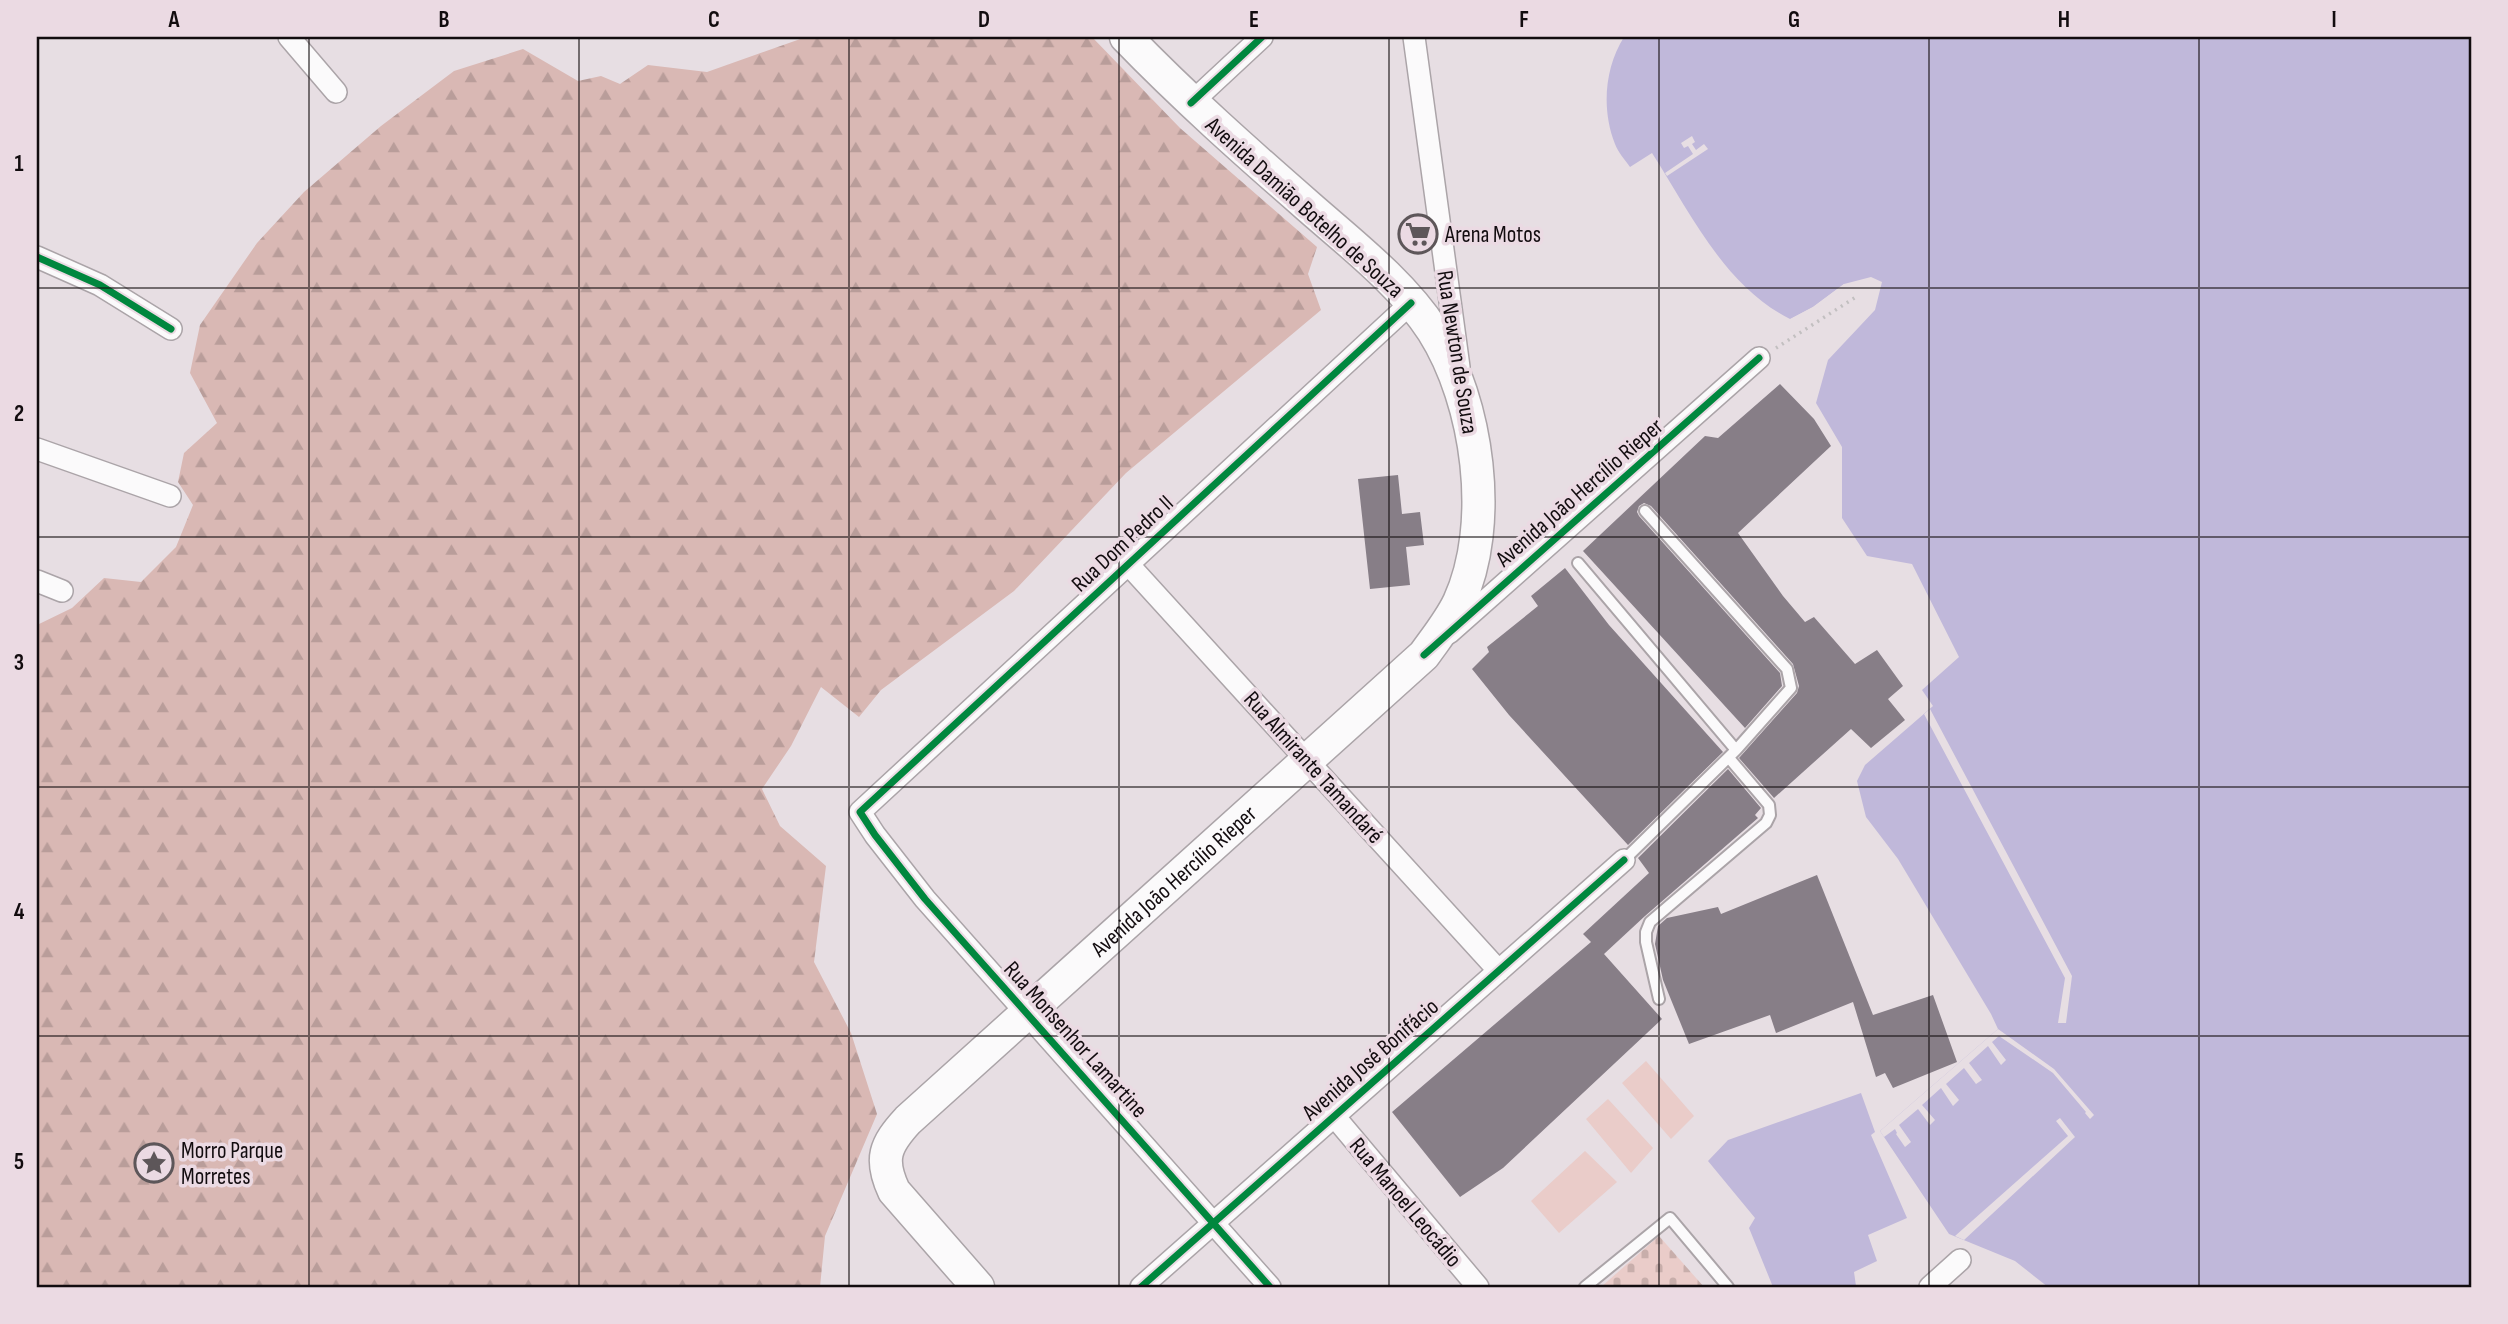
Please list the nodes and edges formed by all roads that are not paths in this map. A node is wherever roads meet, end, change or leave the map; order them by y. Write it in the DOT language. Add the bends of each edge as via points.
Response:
graph roads {
  1 [pos="289,37"];
  2 [pos="1126,37"];
  3 [pos="1262,37"];
  4 [pos="1415,37"];
  5 [pos="337,92"];
  6 [pos="1191,103"];
  7 [pos="37,257"];
  8 [pos="1411,303"];
  9 [pos="171,329"];
  10 [pos="1759,358"];
  11 [pos="1462,393"];
  12 [pos="37,449"];
  13 [pos="170,496"];
  14 [pos="1645,512"];
  15 [pos="1128,564"];
  16 [pos="1578,564"];
  17 [pos="37,581"];
  18 [pos="62,591"];
  19 [pos="1423,655"];
  20 [pos="1733,754"];
  21 [pos="1307,760"];
  22 [pos="860,812"];
  23 [pos="1624,860"];
  24 [pos="1499,971"];
  25 [pos="1659,999"];
  26 [pos="1027,1013"];
  27 [pos="1334,1116"];
  28 [pos="1213,1223"];
  29 [pos="1960,1260"];
  30 [pos="967,1283"];
  31 [pos="1141,1287"];
  32 [pos="1270,1287"];
  33 [pos="1478,1287"];
  34 [pos="1585,1287"];
  35 [pos="1728,1287"];
  36 [pos="1930,1287"];
  1 -- 5 [label="street"];
  2 -- 6 [label="main road, Avenida Damião Botelho de Souza"];
  3 -- 6 [label="street"];
  4 -- 11 [label="street, Rua Newton de Souza"];
  6 -- 8 [label="main road, Avenida Damião Botelho de Souza"];
  7 -- 9 [label="street" via="100,285"];
  8 -- 11 [label="main road, Avenida Damião Botelho de Souza" via="1432,330"];
  8 -- 15 [label="street, Rua Dom Pedro II"];
  10 -- 19 [label="street, Avenida João Hercílio Rieper"];
  11 -- 19 [label="main road, Rua Newton de Souza" via="1475,464 1475,546 1459,602"];
  12 -- 13 [label="street"];
  14 -- 20 [label="lane" via="1787,669 1791,688"];
  15 -- 21 [label="street, Rua Almirante Tamandaré"];
  15 -- 22 [label="street, Rua Dom Pedro II"];
  16 -- 20 [label="lane"];
  17 -- 18 [label="street"];
  19 -- 21 [label="main road, Avenida João Hercílio Rieper"];
  20 -- 23 [label="lane"];
  20 -- 25 [label="lane" via="1769,805 1770,815 1650,922 1646,942"];
  21 -- 24 [label="street, Rua Almirante Tamandaré"];
  21 -- 26 [label="main road, Avenida João Hercílio Rieper"];
  22 -- 26 [label="street, Rua Monsenhor Lamartine" via="908,878"];
  23 -- 24 [label="street, Avenida José Bonifácio"];
  24 -- 27 [label="street, Avenida José Bonifácio"];
  26 -- 28 [label="street, Rua Monsenhor Lamartine"];
  26 -- 30 [label="main road, Avenida João Hercílio Rieper" via="908,1120 886,1151 885,1164 894,1191"];
  27 -- 28 [label="street, Avenida José Bonifácio"];
  27 -- 33 [label="street, Rua Manoel Leocádio"];
  28 -- 31 [label="street, Avenida José Bonifácio"];
  28 -- 32 [label="street, Rua Monsenhor Lamartine"];
  29 -- 36 [label="street"];
  34 -- 35 [label="lane" via="1671,1218"];
}
